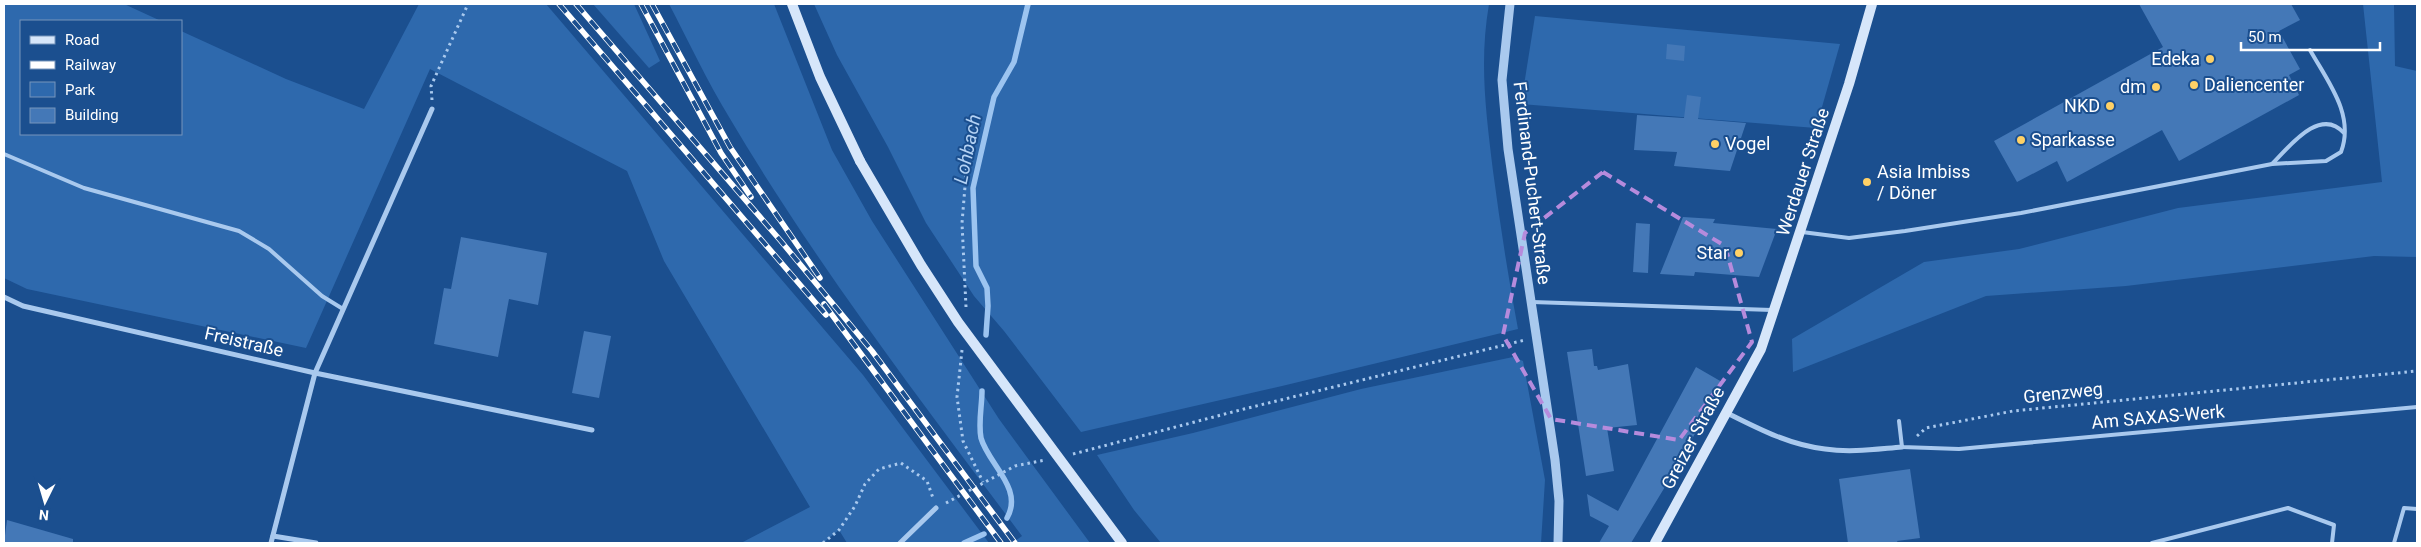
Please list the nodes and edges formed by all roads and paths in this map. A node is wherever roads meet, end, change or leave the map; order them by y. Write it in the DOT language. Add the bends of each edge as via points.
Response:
graph roads {
  1 [pos="468,4"];
  2 [pos="792,4"];
  3 [pos="1510,4"];
  4 [pos="1872,4"];
  5 [pos="2310,50"];
  6 [pos="432,109"];
  7 [pos="2345,134"];
  8 [pos="4,154"];
  9 [pos="2272,164"];
  10 [pos="1800,232"];
  11 [pos="4,297"];
  12 [pos="1532,302"];
  13 [pos="343,309"];
  14 [pos="1774,310"];
  15 [pos="1537,337"];
  16 [pos="1761,349"];
  17 [pos="2417,371"];
  18 [pos="315,373"];
  19 [pos="2417,407"];
  20 [pos="1725,412"];
  21 [pos="1899,420"];
  22 [pos="592,430"];
  23 [pos="1902,447"];
  24 [pos="1065,456"];
  25 [pos="1048,460"];
  26 [pos="936,508"];
  27 [pos="2417,509"];
  28 [pos="273,536"];
  29 [pos="271,543"];
  30 [pos="316,543"];
  31 [pos="823,543"];
  32 [pos="900,543"];
  33 [pos="1122,543"];
  34 [pos="1558,543"];
  35 [pos="1655,543"];
  36 [pos="2152,543"];
  37 [pos="2332,543"];
  38 [pos="2394,543"];
  1 -- 6 [label="path" via="431,86"];
  2 -- 33 [label="main road, bridge" via="820,77 860,161 920,265 958,322"];
  3 -- 12 [label="street, Ferdinand-Puchert-Straße" via="1502,80 1508,149"];
  4 -- 10 [label="main road, Werdauer Straße"];
  5 -- 7 [label="lane" via="2343,109"];
  6 -- 13 [label="street"];
  7 -- 9 [label="lane" via="2341,152 2326,161"];
  7 -- 9 [label="lane" via="2327,124 2313,126"];
  8 -- 13 [label="lane" via="84,188 239,231 269,249 322,296"];
  9 -- 10 [label="lane" via="2021,213 1905,231 1849,238"];
  10 -- 14 [label="main road, Werdauer Straße"];
  11 -- 18 [label="street, Freistraße" via="23,306"];
  12 -- 14 [label="lane"];
  12 -- 15 [label="street, Ferdinand-Puchert-Straße"];
  13 -- 18 [label="street"];
  14 -- 16 [label="main road, Werdauer Straße"];
  15 -- 24 [label="path"];
  15 -- 34 [label="street, Ferdinand-Puchert-Straße" via="1560,501"];
  16 -- 20 [label="main road, Greizer Straße"];
  17 -- 23 [label="path, Grenzweg" via="2013,411 1926,428"];
  18 -- 22 [label="street, Freistraße"];
  18 -- 28 [label="street"];
  19 -- 23 [label="lane, Am SAXAS-Werk" via="1959,449"];
  20 -- 23 [label="street" via="1780,438 1824,449 1850,451"];
  20 -- 35 [label="main road, Greizer Straße"];
  21 -- 23 [label="lane"];
  25 -- 26 [label="path" via="1015,466"];
  26 -- 31 [label="path" via="927,481 901,463 879,469 865,484 839,530"];
  26 -- 32 [label="street"];
  27 -- 38 [label="lane" via="2404,508"];
  28 -- 29 [label="street"];
  28 -- 30 [label="street"];
  36 -- 37 [label="lane" via="2288,508 2334,525"];
}
